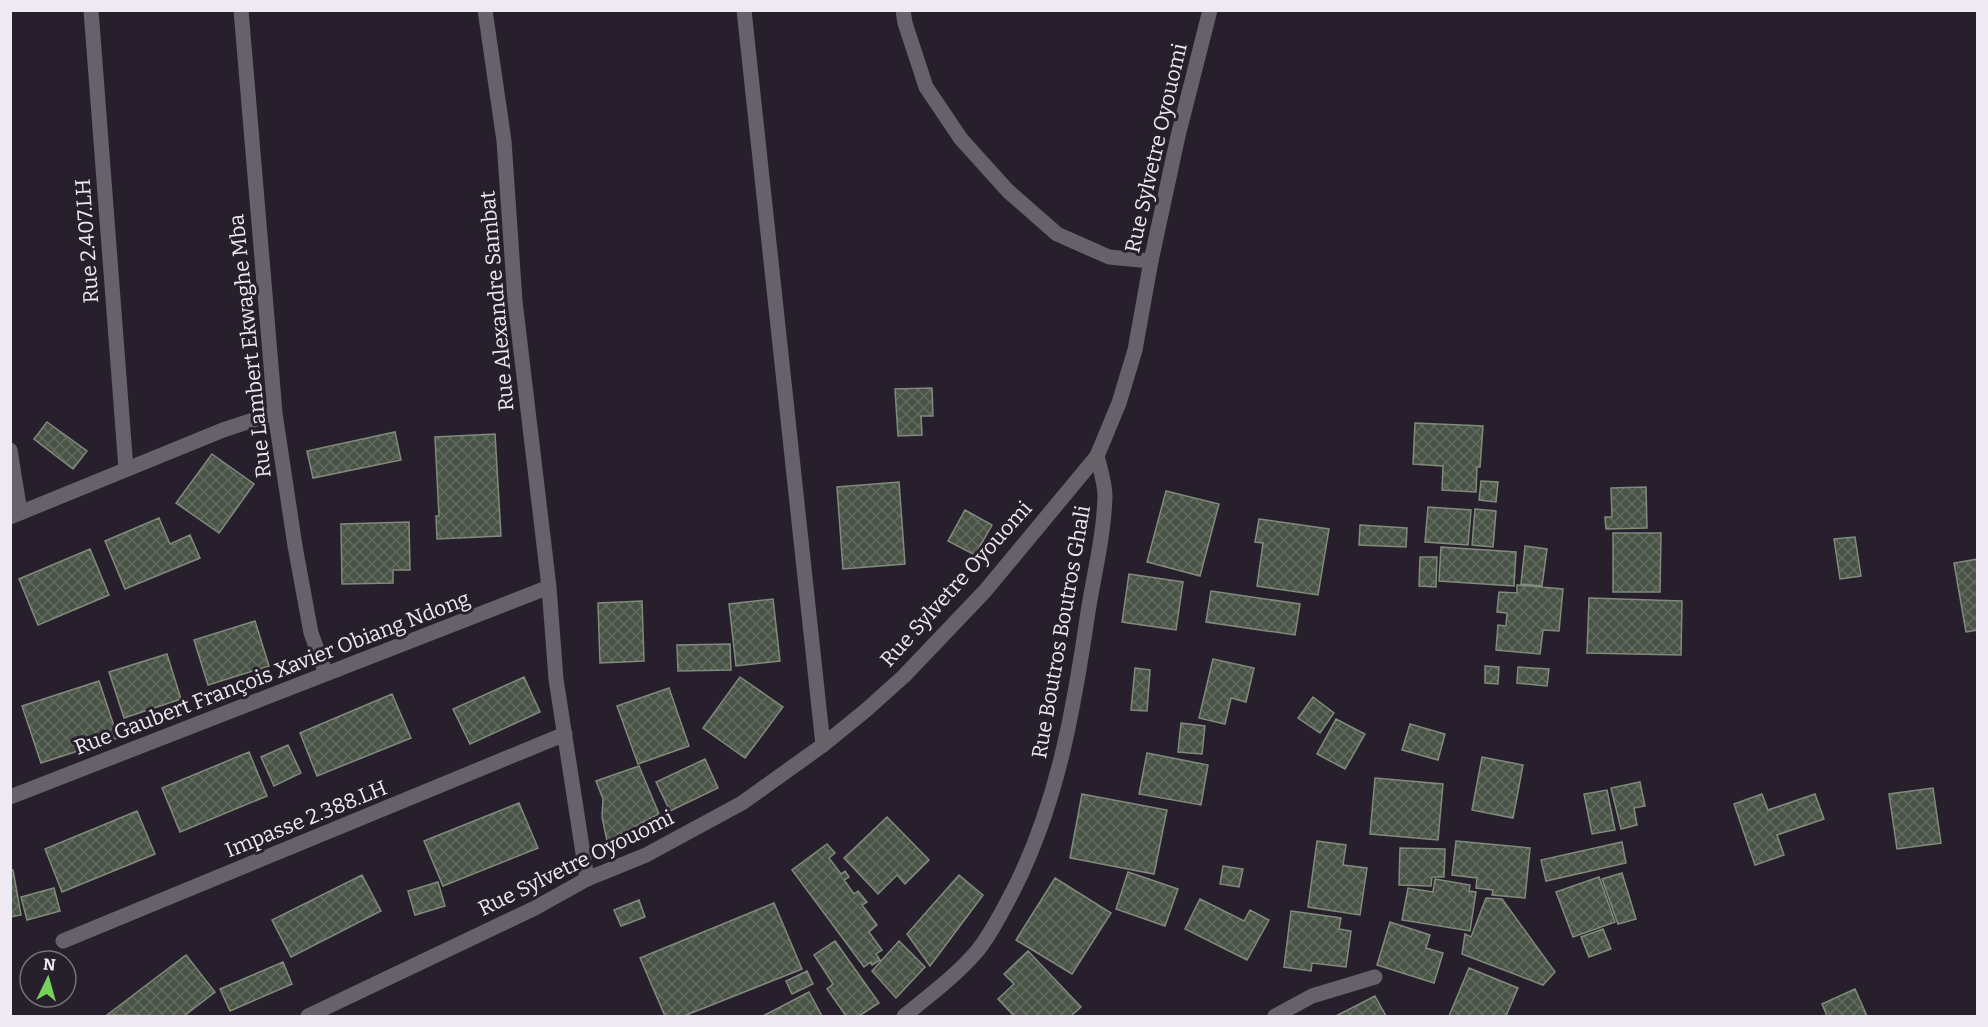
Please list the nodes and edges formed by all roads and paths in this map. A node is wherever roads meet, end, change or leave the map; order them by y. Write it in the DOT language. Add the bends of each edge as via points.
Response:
graph roads {
  1 [pos="90,10"];
  2 [pos="241,10"];
  3 [pos="485,10"];
  4 [pos="744,10"];
  5 [pos="903,10"];
  6 [pos="1210,10"];
  7 [pos="1151,261"];
  8 [pos="275,413"];
  9 [pos="10,450"];
  10 [pos="1097,456"];
  11 [pos="126,470"];
  12 [pos="15,515"];
  13 [pos="549,587"];
  14 [pos="326,674"];
  15 [pos="565,734"];
  16 [pos="823,745"];
  17 [pos="10,797"];
  18 [pos="588,879"];
  19 [pos="63,941"];
  20 [pos="1375,977"];
  21 [pos="308,1017"];
  22 [pos="904,1017"];
  23 [pos="1275,1017"];
  1 -- 11 [label="street, Rue 2.407.LH"];
  2 -- 8 [label="street, Rue Lambert Ekwaghe Mba"];
  3 -- 13 [label="street, Rue Alexandre Sambat" via="504,141 515,301"];
  4 -- 16 [label="street"];
  5 -- 7 [label="street" via="926,87 961,139 1008,191 1057,234 1109,257"];
  6 -- 7 [label="street, Rue Sylvetre Oyouomi"];
  7 -- 10 [label="street, Rue Sylvetre Oyouomi" via="1135,350"];
  8 -- 11 [label="street"];
  8 -- 14 [label="street, Rue Lambert Ekwaghe Mba" via="310,633"];
  9 -- 12 [label="street"];
  10 -- 16 [label="street, Rue Sylvetre Oyouomi" via="946,632 904,676"];
  10 -- 22 [label="street, Rue Boutros Boutros Ghali" via="1105,494 1101,537 1056,785 1028,861 979,949"];
  11 -- 12 [label="street"];
  13 -- 14 [label="street, Rue Gaubert François Xavier Obiang Ndong"];
  13 -- 15 [label="street"];
  14 -- 17 [label="street, Rue Gaubert François Xavier Obiang Ndong"];
  15 -- 18 [label="street"];
  15 -- 19 [label="street, Impasse 2.388.LH"];
  16 -- 18 [label="street, Rue Sylvetre Oyouomi" via="742,803 646,855"];
  18 -- 21 [label="street, Rue Sylvetre Oyouomi"];
  20 -- 23 [label="street" via="1312,996"];
}
